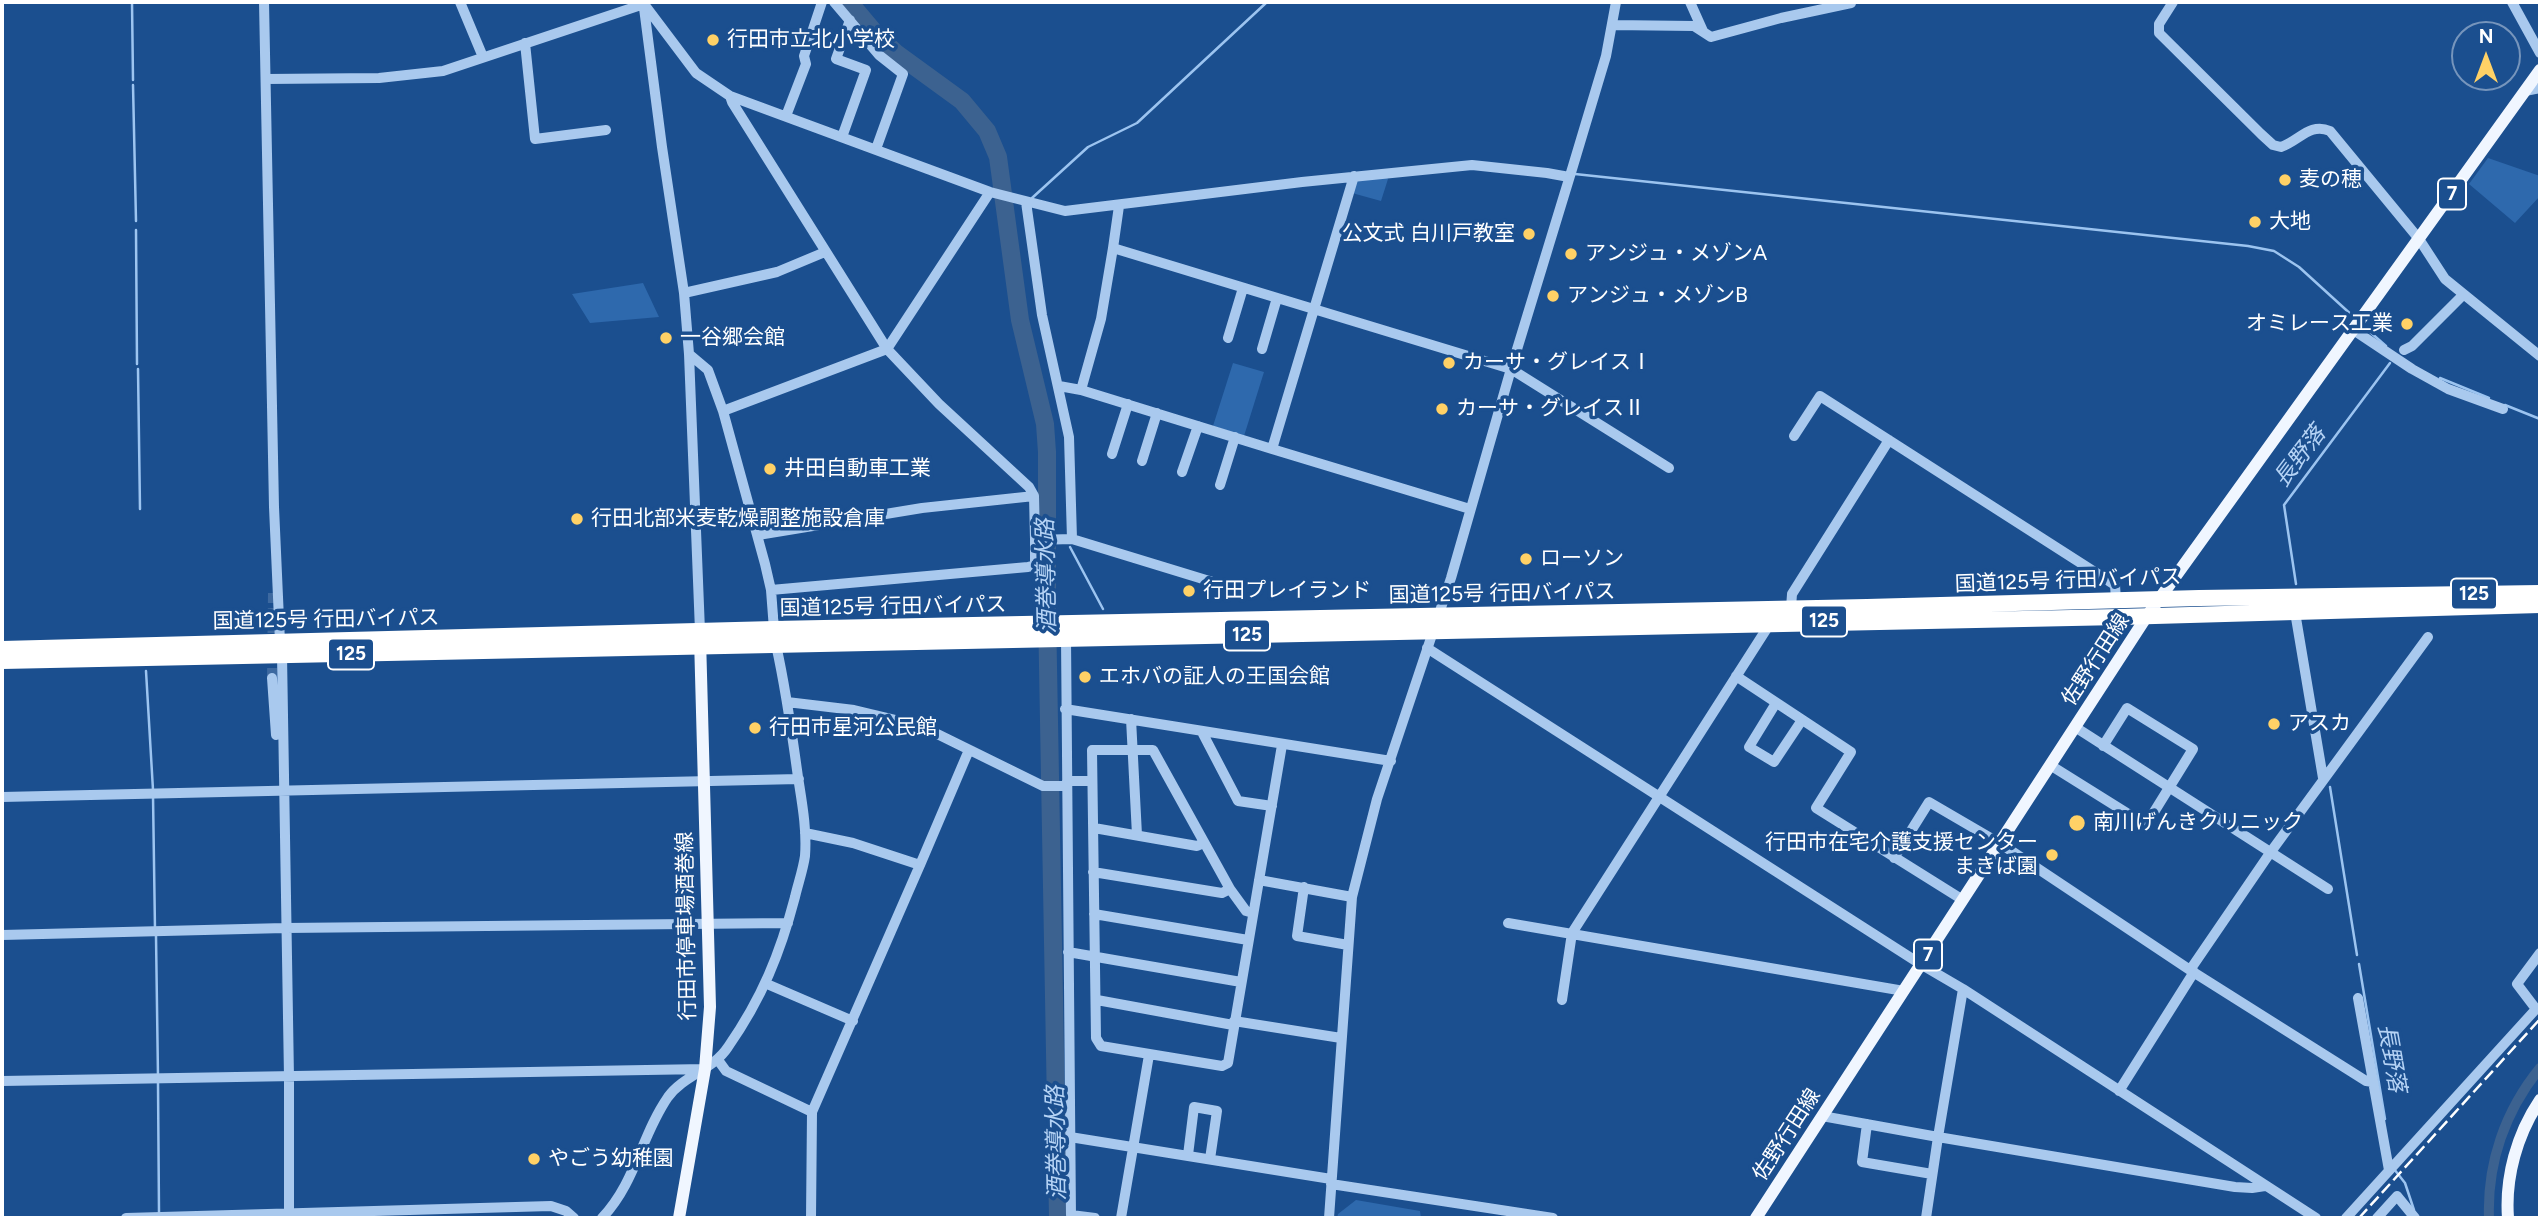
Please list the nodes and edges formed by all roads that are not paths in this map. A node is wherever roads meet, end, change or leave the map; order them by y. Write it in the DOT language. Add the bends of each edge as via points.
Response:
graph roads {
  1 [pos="264,2"];
  2 [pos="460,2"];
  3 [pos="822,2"];
  4 [pos="834,2"];
  5 [pos="1616,2"];
  6 [pos="1690,2"];
  7 [pos="1851,2"];
  8 [pos="2173,2"];
  9 [pos="2512,2"];
  10 [pos="643,3"];
  11 [pos="850,20"];
  12 [pos="1612,25"];
  13 [pos="1703,31"];
  14 [pos="525,43"];
  15 [pos="2540,53"];
  16 [pos="483,57"];
  17 [pos="2540,70"];
  18 [pos="266,79"];
  19 [pos="2540,88"];
  20 [pos="2525,91"];
  21 [pos="730,96"];
  22 [pos="786,116"];
  23 [pos="606,131"];
  24 [pos="842,137"];
  25 [pos="876,149"];
  26 [pos="1354,176"];
  27 [pos="1569,177"];
  28 [pos="992,193"];
  29 [pos="1026,202"];
  30 [pos="1119,206"];
  31 [pos="2419,239"];
  32 [pos="1113,248"];
  33 [pos="825,252"];
  34 [pos="1243,288"];
  35 [pos="684,293"];
  36 [pos="2463,295"];
  37 [pos="1277,298"];
  38 [pos="1315,309"];
  39 [pos="2357,323"];
  40 [pos="1228,338"];
  41 [pos="887,349"];
  42 [pos="1262,349"];
  43 [pos="2404,350"];
  44 [pos="688,354"];
  45 [pos="2540,356"];
  46 [pos="1511,369"];
  47 [pos="1059,386"];
  48 [pos="1081,390"];
  49 [pos="1128,404"];
  50 [pos="2503,409"];
  51 [pos="723,411"];
  52 [pos="1157,413"];
  53 [pos="1198,426"];
  54 [pos="1794,436"];
  55 [pos="1235,438"];
  56 [pos="1889,440"];
  57 [pos="1272,449"];
  58 [pos="1112,454"];
  59 [pos="1142,461"];
  60 [pos="1669,468"];
  61 [pos="1182,472"];
  62 [pos="1220,485"];
  63 [pos="1034,496"];
  64 [pos="1470,509"];
  65 [pos="758,535"];
  66 [pos="1072,539"];
  67 [pos="1038,540"];
  68 [pos="275,542"];
  69 [pos="1229,587"];
  70 [pos="771,590"];
  71 [pos="273,592"];
  72 [pos="2540,593"];
  73 [pos="2159,599"];
  74 [pos="2116,600"];
  75 [pos="2540,605"];
  76 [pos="1791,608"];
  77 [pos="2295,612"];
  78 [pos="1438,615"];
  79 [pos="2147,616"];
  80 [pos="1771,622"];
  81 [pos="1433,632"];
  82 [pos="1063,634"];
  83 [pos="2428,636"];
  84 [pos="775,637"];
  85 [pos="700,639"];
  86 [pos="1427,648"];
  87 [pos="2,649"];
  88 [pos="281,649"];
  89 [pos="2,661"];
  90 [pos="1736,676"];
  91 [pos="272,678"];
  92 [pos="788,702"];
  93 [pos="1776,703"];
  94 [pos="1065,709"];
  95 [pos="1131,719"];
  96 [pos="1802,720"];
  97 [pos="2075,727"];
  98 [pos="1202,732"];
  99 [pos="1282,745"];
  100 [pos="2103,746"];
  101 [pos="1132,749"];
  102 [pos="970,750"];
  103 [pos="282,758"];
  104 [pos="1391,761"];
  105 [pos="2050,765"];
  106 [pos="2323,778"];
  107 [pos="799,779"];
  108 [pos="704,780"];
  109 [pos="1093,781"];
  110 [pos="1065,784"];
  111 [pos="283,789"];
  112 [pos="2169,789"];
  113 [pos="1660,796"];
  114 [pos="2,797"];
  115 [pos="1272,806"];
  116 [pos="1094,828"];
  117 [pos="806,832"];
  118 [pos="1137,835"];
  119 [pos="1204,843"];
  120 [pos="2001,844"];
  121 [pos="2270,853"];
  122 [pos="1895,858"];
  123 [pos="920,865"];
  124 [pos="1093,872"];
  125 [pos="1259,880"];
  126 [pos="1304,887"];
  127 [pos="2328,889"];
  128 [pos="1230,890"];
  129 [pos="1352,897"];
  130 [pos="1963,900"];
  131 [pos="1253,913"];
  132 [pos="1094,914"];
  133 [pos="788,923"];
  134 [pos="1508,923"];
  135 [pos="709,924"];
  136 [pos="285,928"];
  137 [pos="1572,933"];
  138 [pos="2,935"];
  139 [pos="1248,940"];
  140 [pos="1348,945"];
  141 [pos="1068,952"];
  142 [pos="2540,953"];
  143 [pos="1096,957"];
  144 [pos="1922,965"];
  145 [pos="2192,971"];
  146 [pos="1241,982"];
  147 [pos="766,984"];
  148 [pos="1964,989"];
  149 [pos="1904,991"];
  150 [pos="2358,998"];
  151 [pos="1097,1000"];
  152 [pos="1562,1000"];
  153 [pos="853,1021"];
  154 [pos="1234,1023"];
  155 [pos="1341,1038"];
  156 [pos="1149,1055"];
  157 [pos="718,1060"];
  158 [pos="705,1069"];
  159 [pos="289,1077"];
  160 [pos="2,1081"];
  161 [pos="2373,1082"];
  162 [pos="2119,1091"];
  163 [pos="2540,1100"];
  164 [pos="812,1112"];
  165 [pos="1822,1116"];
  166 [pos="1867,1124"];
  167 [pos="1070,1137"];
  168 [pos="1938,1137"];
  169 [pos="1134,1146"];
  170 [pos="1188,1155"];
  171 [pos="1210,1159"];
  172 [pos="2389,1170"];
  173 [pos="1932,1174"];
  174 [pos="1331,1181"];
  175 [pos="2265,1186"];
  176 [pos="289,1216"];
  177 [pos="1071,1217"];
  178 [pos="126,1218"];
  179 [pos="574,1218"];
  180 [pos="602,1218"];
  181 [pos="679,1218"];
  182 [pos="811,1218"];
  183 [pos="1095,1218"];
  184 [pos="1121,1218"];
  185 [pos="1329,1218"];
  186 [pos="1553,1218"];
  187 [pos="1756,1218"];
  188 [pos="1926,1218"];
  189 [pos="2316,1218"];
  190 [pos="2346,1218"];
  191 [pos="2377,1218"];
  192 [pos="2416,1218"];
  193 [pos="2508,1218"];
  1 -- 18 [label="street"];
  2 -- 16 [label="street"];
  3 -- 22 [label="street"];
  4 -- 11 [label="street"];
  5 -- 12 [label="street"];
  6 -- 13 [label="street"];
  7 -- 13 [label="street" via="1711,37"];
  8 -- 31 [label="street" via="2159,24 2159,33 2261,134 2281,147 2312,128 2330,131"];
  9 -- 15 [label="street"];
  10 -- 14 [label="street"];
  10 -- 21 [label="street" via="696,74"];
  10 -- 35 [label="street"];
  11 -- 24 [label="street" via="836,59 866,70"];
  11 -- 25 [label="street" via="879,55 904,74"];
  12 -- 13 [label="street" via="1694,26"];
  12 -- 27 [label="street"];
  14 -- 16 [label="street"];
  14 -- 23 [label="street" via="535,139"];
  16 -- 18 [label="street" via="443,71 379,78"];
  17 -- 20 [label="main road, 佐野行田線 / 7"];
  18 -- 68 [label="street"];
  19 -- 20 [label="street"];
  20 -- 31 [label="main road, 佐野行田線 / 7"];
  21 -- 22 [label="street"];
  21 -- 33 [label="street"];
  22 -- 24 [label="street"];
  24 -- 25 [label="street"];
  25 -- 28 [label="street"];
  26 -- 27 [label="street" via="1472,165"];
  26 -- 30 [label="street"];
  26 -- 38 [label="street"];
  27 -- 46 [label="street"];
  28 -- 29 [label="street"];
  28 -- 41 [label="street"];
  29 -- 30 [label="street" via="1065,211"];
  29 -- 47 [label="street" via="1042,315"];
  30 -- 32 [label="street"];
  31 -- 36 [label="street" via="2445,279"];
  31 -- 39 [label="main road, 佐野行田線 / 7"];
  32 -- 34 [label="street"];
  32 -- 48 [label="street" via="1101,319"];
  33 -- 35 [label="street" via="777,272"];
  33 -- 41 [label="street"];
  34 -- 37 [label="street"];
  34 -- 40 [label="street"];
  35 -- 44 [label="street"];
  36 -- 43 [label="street"];
  36 -- 45 [label="street"];
  37 -- 38 [label="street"];
  37 -- 42 [label="street"];
  38 -- 46 [label="street"];
  38 -- 57 [label="street"];
  39 -- 50 [label="street" via="2412,369 2448,389"];
  39 -- 73 [label="main road, 佐野行田線 / 7"];
  41 -- 51 [label="street"];
  41 -- 63 [label="street"];
  44 -- 51 [label="street" via="708,370"];
  44 -- 85 [label="street"];
  46 -- 60 [label="street"];
  46 -- 64 [label="street"];
  47 -- 48 [label="street"];
  47 -- 66 [label="street" via="1069,437"];
  48 -- 49 [label="street"];
  49 -- 52 [label="street"];
  49 -- 58 [label="street"];
  51 -- 65 [label="street"];
  52 -- 53 [label="street"];
  52 -- 59 [label="street"];
  53 -- 55 [label="street"];
  53 -- 61 [label="street"];
  54 -- 56 [label="street" via="1820,396"];
  55 -- 57 [label="street"];
  55 -- 62 [label="street"];
  56 -- 74 [label="street" via="2115,585"];
  56 -- 76 [label="street" via="1792,594"];
  57 -- 64 [label="street"];
  63 -- 65 [label="street" via="922,508"];
  63 -- 67 [label="street"];
  64 -- 78 [label="street"];
  65 -- 70 [label="street"];
  66 -- 67 [label="street"];
  66 -- 69 [label="street"];
  67 -- 70 [label="street" via="1035,565 1028,567"];
  68 -- 71 [label="street"];
  68 -- 88 [label="street"];
  70 -- 84 [label="street"];
  72 -- 73 [label="highway, 国道125号 行田バイパス / 125"];
  73 -- 74 [label="highway, 国道125号 行田バイパス / 125"];
  73 -- 79 [label="main road, 佐野行田線 / 7"];
  74 -- 76 [label="highway, 国道125号 行田バイパス / 125"];
  75 -- 77 [label="highway, 国道125号 行田バイパス / 125"];
  76 -- 78 [label="highway, 国道125号 行田バイパス / 125"];
  77 -- 79 [label="highway, 国道125号 行田バイパス / 125"];
  77 -- 106 [label="street"];
  78 -- 81 [label="street"];
  78 -- 82 [label="highway, 国道125号 行田バイパス / 125"];
  79 -- 80 [label="highway, 国道125号 行田バイパス / 125"];
  79 -- 97 [label="main road, 佐野行田線 / 7"];
  80 -- 81 [label="highway, 国道125号 行田バイパス / 125"];
  80 -- 90 [label="street"];
  81 -- 82 [label="highway, 国道125号 行田バイパス / 125"];
  81 -- 86 [label="street"];
  82 -- 84 [label="highway, 国道125号 行田バイパス / 125"];
  82 -- 94 [label="street"];
  83 -- 106 [label="street"];
  84 -- 85 [label="highway, 国道125号 行田バイパス / 125"];
  84 -- 92 [label="street"];
  85 -- 88 [label="highway, 国道125号 行田バイパス / 125"];
  85 -- 108 [label="main road, 行田市停車場酒巻線"];
  86 -- 104 [label="street"];
  86 -- 113 [label="street"];
  87 -- 88 [label="highway, 国道125号 行田バイパス / 125"];
  88 -- 89 [label="highway, 国道125号 行田バイパス / 125"];
  88 -- 103 [label="street"];
  90 -- 93 [label="street"];
  90 -- 113 [label="street"];
  91 -- 103 [label="street" via="275,733"];
  92 -- 102 [label="street" via="854,710 922,726"];
  92 -- 107 [label="street"];
  93 -- 96 [label="street"];
  93 -- 96 [label="street" via="1749,747 1774,762"];
  94 -- 95 [label="street"];
  94 -- 110 [label="street"];
  95 -- 98 [label="street"];
  95 -- 101 [label="street"];
  96 -- 122 [label="street" via="1851,752 1816,808"];
  97 -- 100 [label="street"];
  97 -- 105 [label="main road, 佐野行田線 / 7"];
  98 -- 99 [label="street"];
  98 -- 115 [label="street" via="1238,801"];
  99 -- 104 [label="street"];
  99 -- 115 [label="street"];
  100 -- 112 [label="street"];
  100 -- 112 [label="street" via="2127,708 2193,749"];
  101 -- 109 [label="street" via="1093,750"];
  101 -- 118 [label="street"];
  101 -- 119 [label="street" via="1153,750"];
  102 -- 110 [label="street" via="1043,786"];
  102 -- 123 [label="street"];
  103 -- 111 [label="street"];
  104 -- 129 [label="street"];
  105 -- 112 [label="street" via="2146,825"];
  105 -- 120 [label="main road, 佐野行田線 / 7"];
  106 -- 121 [label="street"];
  107 -- 108 [label="street"];
  107 -- 117 [label="street"];
  108 -- 111 [label="street"];
  108 -- 135 [label="main road, 行田市停車場酒巻線"];
  109 -- 110 [label="street"];
  109 -- 116 [label="street"];
  110 -- 141 [label="street"];
  111 -- 114 [label="street"];
  111 -- 136 [label="street"];
  112 -- 121 [label="street"];
  113 -- 137 [label="street"];
  113 -- 144 [label="street"];
  115 -- 125 [label="street"];
  116 -- 118 [label="street"];
  116 -- 124 [label="street"];
  117 -- 123 [label="street"];
  117 -- 133 [label="street"];
  118 -- 119 [label="street" via="1197,846"];
  119 -- 128 [label="street"];
  120 -- 122 [label="street" via="1929,802"];
  120 -- 130 [label="main road, 佐野行田線 / 7"];
  120 -- 145 [label="street"];
  121 -- 127 [label="street"];
  121 -- 145 [label="street"];
  122 -- 130 [label="street"];
  123 -- 153 [label="street"];
  124 -- 128 [label="street" via="1222,893"];
  124 -- 132 [label="street"];
  125 -- 126 [label="street"];
  125 -- 131 [label="street"];
  126 -- 129 [label="street"];
  126 -- 140 [label="street" via="1297,936"];
  128 -- 131 [label="street" via="1245,911"];
  129 -- 140 [label="street"];
  130 -- 144 [label="main road, 佐野行田線 / 7"];
  131 -- 139 [label="street"];
  132 -- 139 [label="street"];
  132 -- 143 [label="street"];
  133 -- 135 [label="street"];
  133 -- 147 [label="street"];
  134 -- 137 [label="street"];
  135 -- 136 [label="street"];
  135 -- 158 [label="main road, 行田市停車場酒巻線"];
  136 -- 138 [label="street"];
  136 -- 159 [label="street"];
  137 -- 149 [label="street"];
  137 -- 152 [label="street"];
  139 -- 146 [label="street"];
  140 -- 155 [label="street"];
  141 -- 143 [label="street"];
  141 -- 167 [label="street"];
  142 -- 172 [label="street" via="2517,984 2536,1009"];
  143 -- 146 [label="street"];
  143 -- 151 [label="street"];
  144 -- 148 [label="street"];
  144 -- 149 [label="main road, 佐野行田線 / 7"];
  145 -- 161 [label="street"];
  145 -- 162 [label="street"];
  146 -- 154 [label="street"];
  147 -- 153 [label="street"];
  147 -- 157 [label="street"];
  148 -- 162 [label="street"];
  148 -- 168 [label="street"];
  149 -- 165 [label="main road, 佐野行田線 / 7"];
  150 -- 161 [label="street"];
  151 -- 154 [label="street"];
  151 -- 156 [label="street" via="1096,1038 1101,1045"];
  153 -- 164 [label="street"];
  154 -- 155 [label="street"];
  154 -- 156 [label="street" via="1228,1063 1222,1066"];
  155 -- 174 [label="street"];
  156 -- 169 [label="street"];
  157 -- 158 [label="street"];
  157 -- 164 [label="street" via="726,1070"];
  158 -- 159 [label="street"];
  158 -- 180 [label="street" via="668,1097 630,1180"];
  158 -- 181 [label="main road, 行田市停車場酒巻線"];
  159 -- 160 [label="street"];
  159 -- 176 [label="street"];
  161 -- 172 [label="street"];
  162 -- 175 [label="street"];
  163 -- 193 [label="main road" via="2518,1145 2509,1184"];
  164 -- 182 [label="street"];
  165 -- 166 [label="street"];
  165 -- 187 [label="main road, 佐野行田線 / 7"];
  166 -- 168 [label="street"];
  166 -- 173 [label="street" via="1862,1163"];
  167 -- 169 [label="street"];
  167 -- 177 [label="street"];
  168 -- 173 [label="street"];
  168 -- 175 [label="street" via="2235,1187"];
  169 -- 170 [label="street"];
  169 -- 184 [label="street"];
  170 -- 171 [label="street"];
  170 -- 171 [label="street" via="1194,1107 1217,1111"];
  171 -- 174 [label="street"];
  172 -- 190 [label="street"];
  173 -- 188 [label="street"];
  174 -- 185 [label="street"];
  174 -- 186 [label="street"];
  175 -- 189 [label="street"];
  176 -- 178 [label="street"];
  176 -- 179 [label="street" via="551,1206"];
  177 -- 183 [label="street"];
  191 -- 192 [label="street" via="2397,1196"];
}
